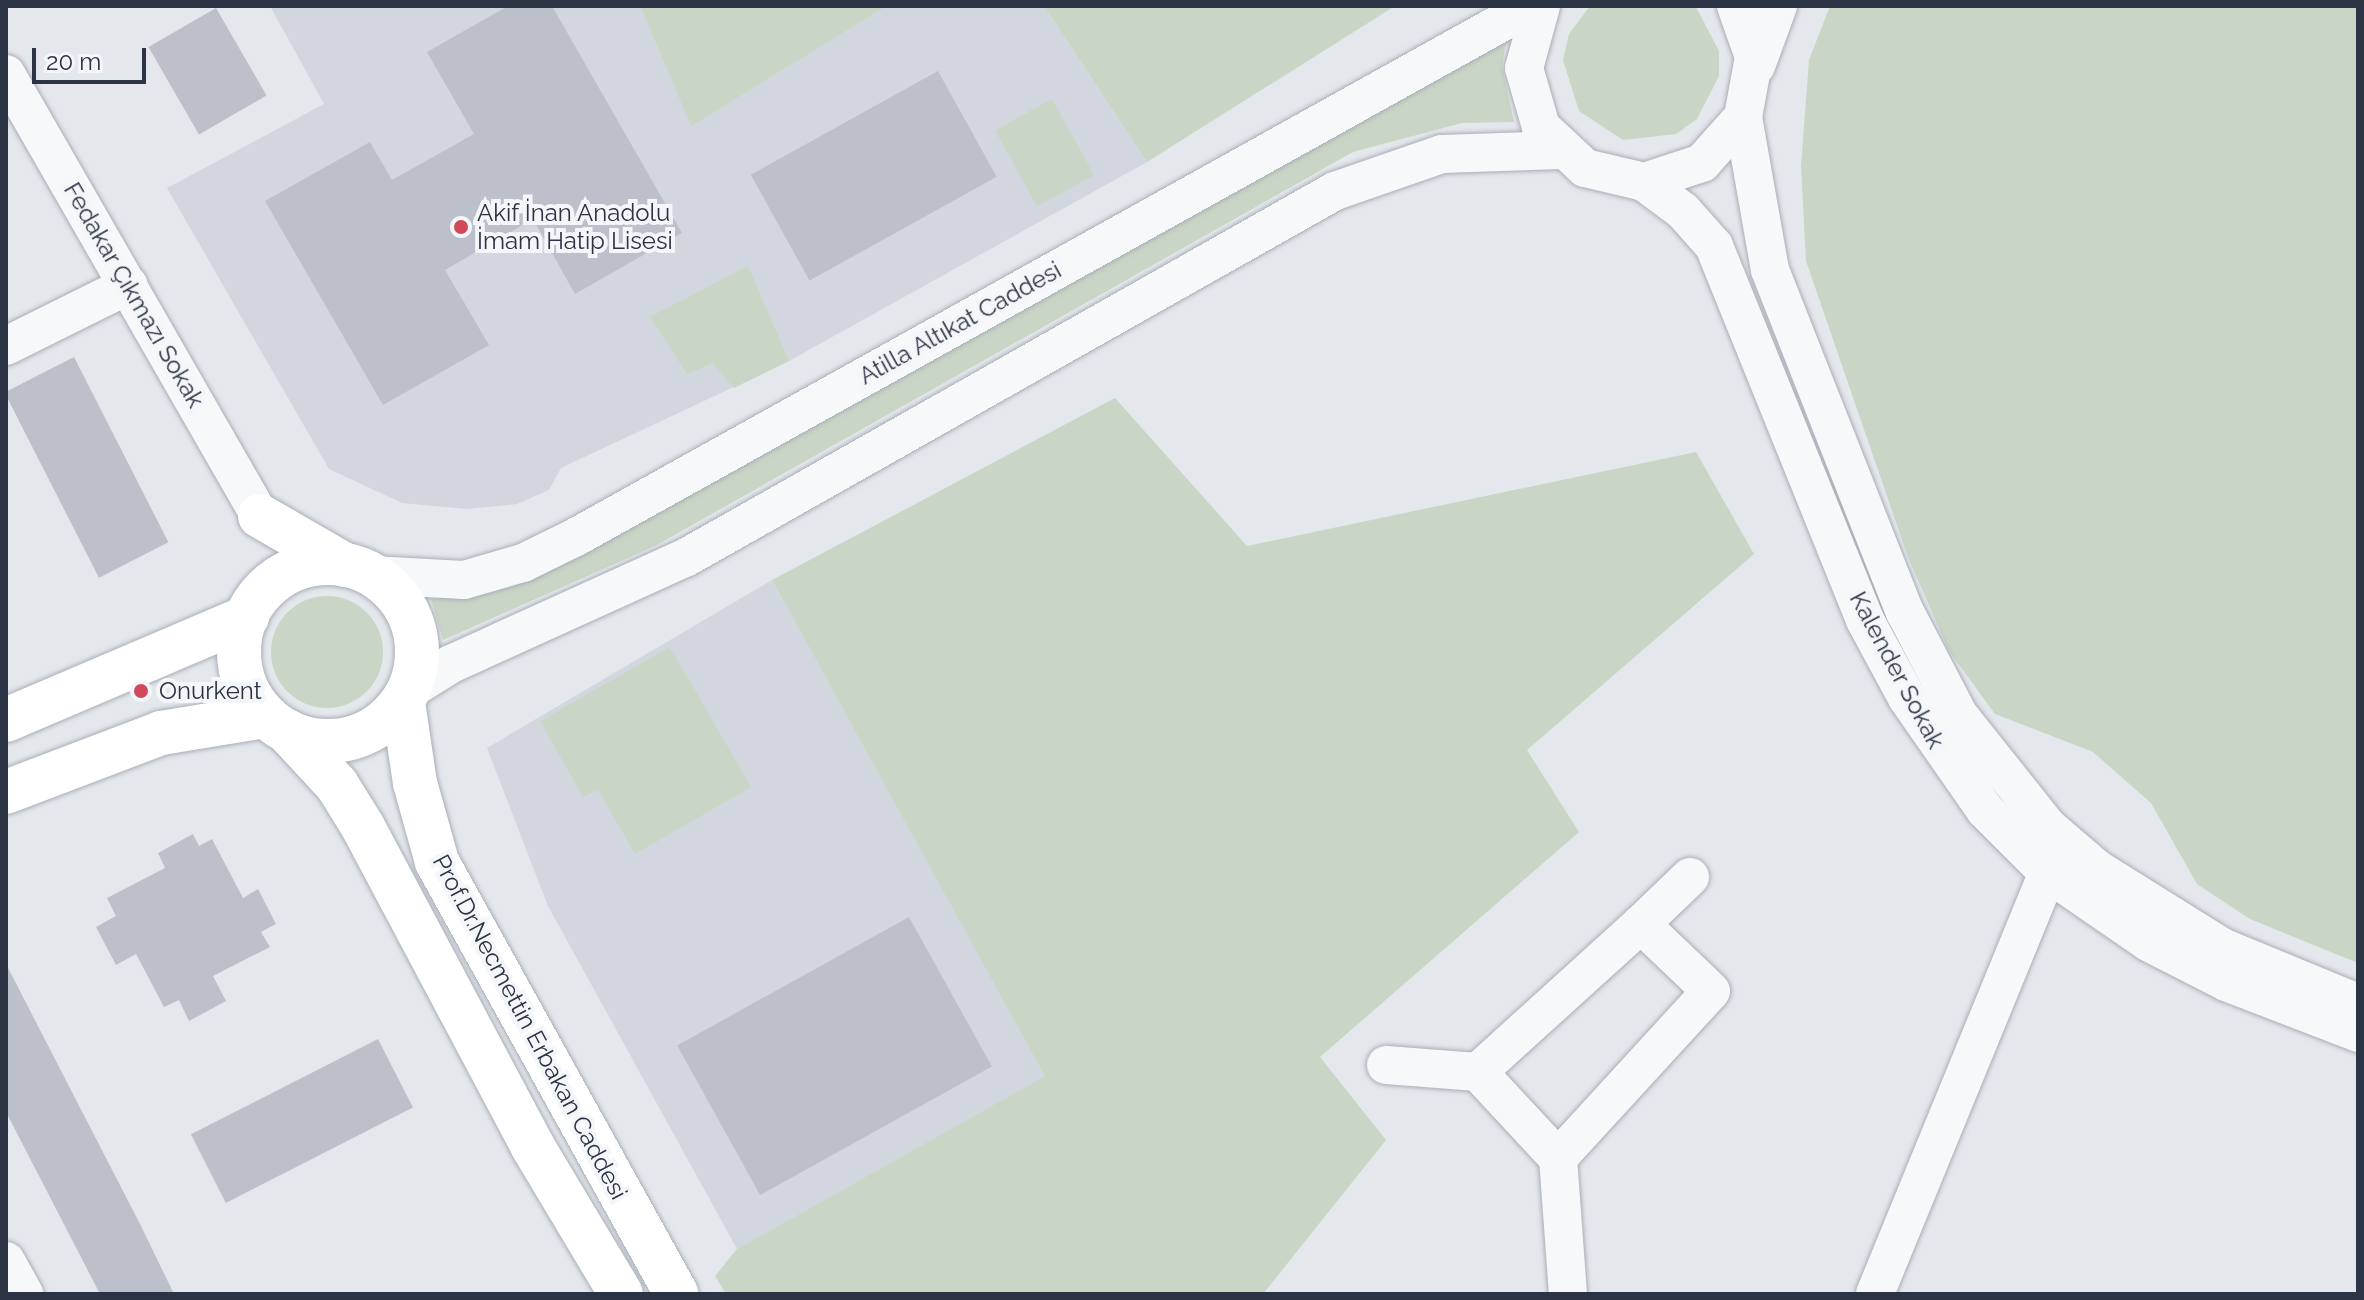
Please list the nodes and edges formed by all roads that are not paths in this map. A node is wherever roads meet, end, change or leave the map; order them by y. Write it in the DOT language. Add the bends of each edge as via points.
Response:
graph roads {
  1 [pos="1531,6"];
  2 [pos="1541,6"];
  3 [pos="1736,6"];
  4 [pos="1778,6"];
  5 [pos="1754,73"];
  6 [pos="7,79"];
  7 [pos="1743,117"];
  8 [pos="1560,150"];
  9 [pos="1644,182"];
  10 [pos="129,285"];
  11 [pos="6,346"];
  12 [pos="260,516"];
  13 [pos="359,570"];
  14 [pos="252,607"];
  15 [pos="406,696"];
  16 [pos="6,720"];
  17 [pos="276,723"];
  18 [pos="6,792"];
  19 [pos="2048,873"];
  20 [pos="1690,877"];
  21 [pos="1641,924"];
  22 [pos="2358,1003"];
  23 [pos="2358,1033"];
  24 [pos="1386,1065"];
  25 [pos="1478,1072"];
  26 [pos="1558,1158"];
  27 [pos="6,1261"];
  28 [pos="24,1294"];
  29 [pos="621,1294"];
  30 [pos="676,1294"];
  31 [pos="1568,1294"];
  32 [pos="1875,1294"];
  1 -- 13 [label="street, Atilla Altıkat Caddesi" via="523,563 464,580"];
  2 -- 8 [label="street" via="1528,37 1525,83 1541,127"];
  3 -- 5 [label="street" via="1752,42"];
  4 -- 5 [label="street"];
  5 -- 7 [label="street"];
  6 -- 10 [label="street, Fedakar Çıkmazı Sokak"];
  7 -- 9 [label="street" via="1702,163"];
  7 -- 22 [label="street, Kalender Sokak" via="1770,270 1905,612 1958,714 2048,827 2097,869 2222,947"];
  8 -- 9 [label="street" via="1599,175"];
  8 -- 15 [label="street" via="1442,154 1335,191 687,557 451,664"];
  9 -- 19 [label="street, Kalender Sokak" via="1714,246 1865,620 1907,698 1985,810"];
  10 -- 11 [label="street"];
  10 -- 12 [label="street, Fedakar Çıkmazı Sokak"];
  12 -- 13 [label="main road"];
  12 -- 14 [label="main road"];
  13 -- 14 [label="main road" via="290,571"];
  13 -- 15 [label="main road" via="390,588 413,627 417,650"];
  14 -- 16 [label="main road"];
  14 -- 17 [label="main road" via="240,665"];
  15 -- 17 [label="main road" via="369,731 342,740"];
  15 -- 30 [label="main road, Prof.Dr.Necmettin Erbakan Caddesi" via="415,783 437,862"];
  17 -- 18 [label="main road" via="161,733"];
  17 -- 29 [label="main road, Prof.Dr.Necmettin Erbakan Caddesi" via="337,785 363,827 533,1147"];
  19 -- 23 [label="street, Kalender Sokak" via="2148,942 2226,982"];
  19 -- 32 [label="street"];
  20 -- 21 [label="street"];
  21 -- 25 [label="street"];
  21 -- 26 [label="street" via="1711,991"];
  24 -- 25 [label="street"];
  25 -- 26 [label="street"];
  26 -- 31 [label="street"];
  27 -- 28 [label="street"];
}
